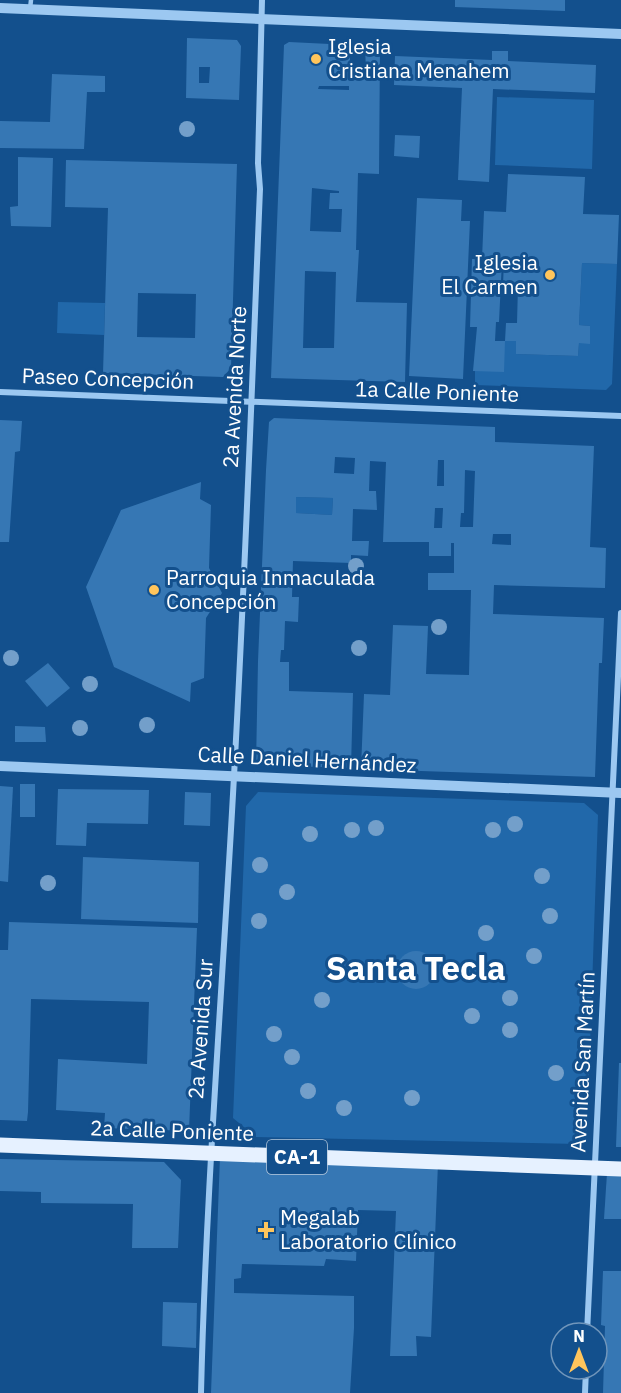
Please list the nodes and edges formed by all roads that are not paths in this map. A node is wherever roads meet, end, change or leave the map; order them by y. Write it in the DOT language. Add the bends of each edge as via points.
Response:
graph roads {
  1 [pos="262,0"];
  2 [pos="31,5"];
  3 [pos="0,8"];
  4 [pos="261,19"];
  5 [pos="621,34"];
  6 [pos="0,392"];
  7 [pos="251,401"];
  8 [pos="621,416"];
  9 [pos="621,613"];
  10 [pos="0,766"];
  11 [pos="234,776"];
  12 [pos="617,793"];
  13 [pos="0,1145"];
  14 [pos="210,1154"];
  15 [pos="594,1168"];
  16 [pos="621,1169"];
  17 [pos="588,1321"];
  18 [pos="201,1393"];
  1 -- 4 [label="street, 2a Avenida Norte"];
  2 -- 3 [label="street"];
  2 -- 4 [label="street"];
  4 -- 5 [label="street"];
  4 -- 7 [label="street, 2a Avenida Norte" via="260,189"];
  6 -- 7 [label="street, Paseo Concepción"];
  7 -- 8 [label="street, 1a Calle Poniente"];
  7 -- 11 [label="street, 2a Avenida Norte"];
  9 -- 12 [label="street, Avenida San Martín"];
  10 -- 11 [label="street, Calle Daniel Hernández"];
  11 -- 12 [label="street, Calle Daniel Hernández"];
  11 -- 14 [label="street, 2a Avenida Sur"];
  12 -- 15 [label="street, Avenida San Martín"];
  13 -- 14 [label="main road, 2a Calle Poniente / CA-1"];
  14 -- 15 [label="main road, 2a Calle Poniente / CA-1"];
  14 -- 18 [label="street, 2a Avenida Sur"];
  15 -- 16 [label="main road, CA-1"];
  15 -- 17 [label="street, Avenida San Martín"];
}
